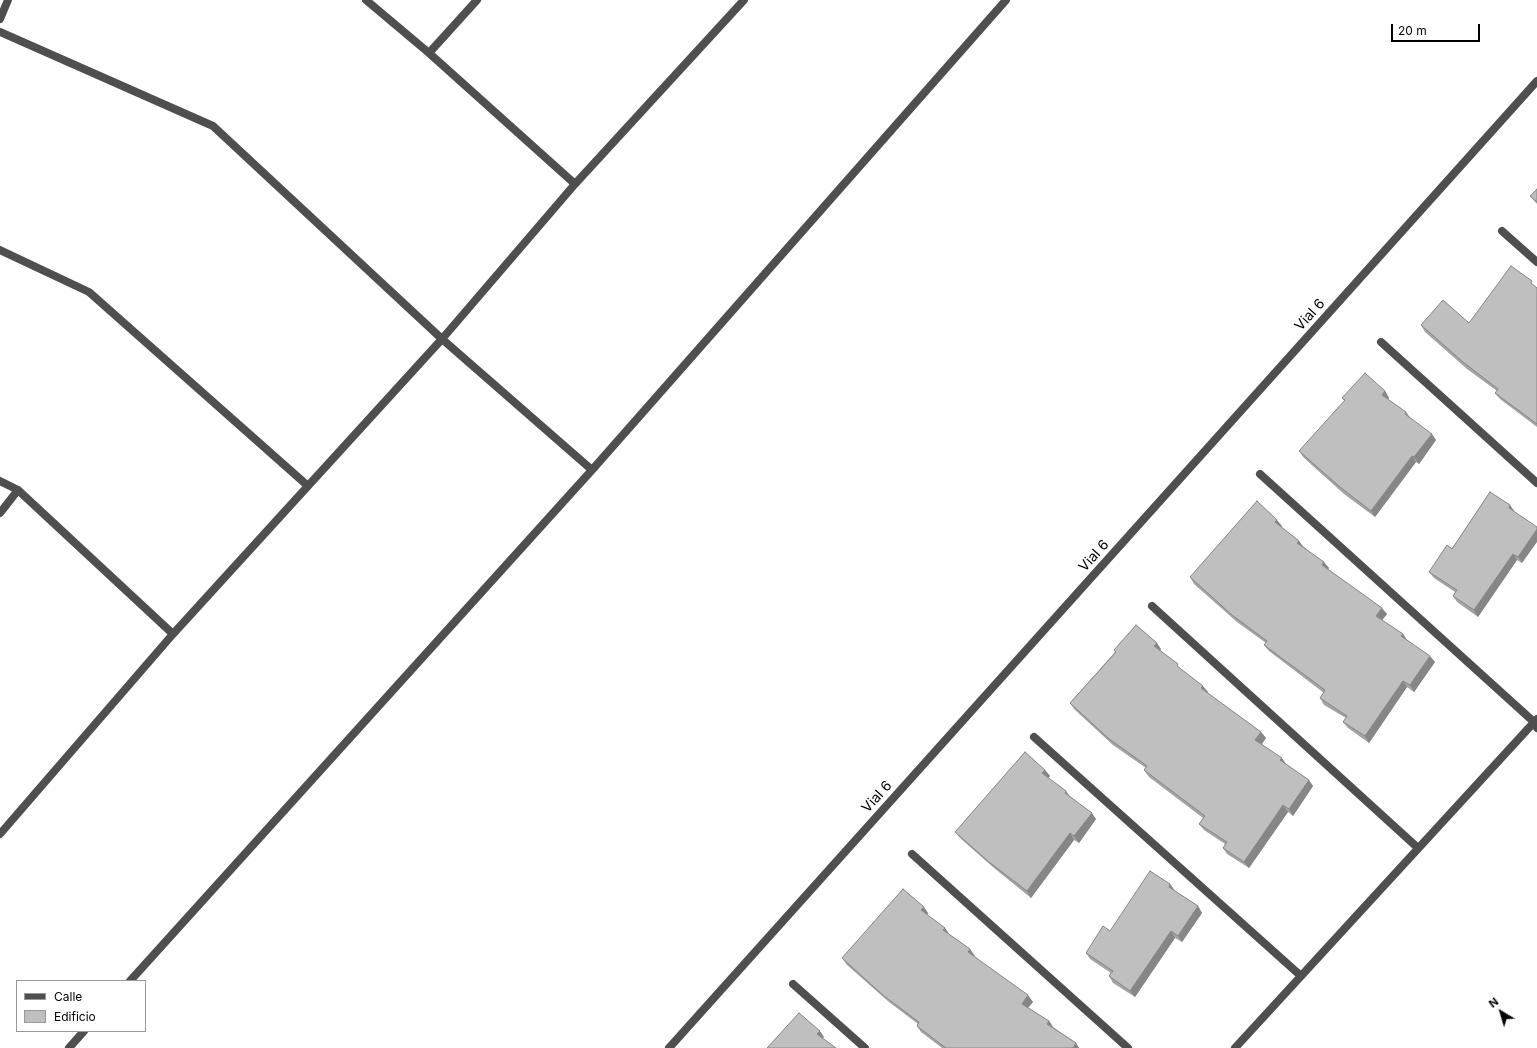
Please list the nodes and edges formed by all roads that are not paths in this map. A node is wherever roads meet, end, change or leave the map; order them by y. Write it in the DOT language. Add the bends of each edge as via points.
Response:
graph roads {
  1 [pos="8,0"];
  2 [pos="366,0"];
  3 [pos="477,0"];
  4 [pos="744,0"];
  5 [pos="1006,0"];
  6 [pos="0,18"];
  7 [pos="0,32"];
  8 [pos="429,53"];
  9 [pos="1537,81"];
  10 [pos="575,184"];
  11 [pos="1502,231"];
  12 [pos="0,250"];
  13 [pos="1537,262"];
  14 [pos="442,339"];
  15 [pos="1381,342"];
  16 [pos="592,470"];
  17 [pos="1260,474"];
  18 [pos="0,481"];
  19 [pos="1537,483"];
  20 [pos="308,486"];
  21 [pos="18,490"];
  22 [pos="0,513"];
  23 [pos="1152,606"];
  24 [pos="173,634"];
  25 [pos="1536,723"];
  26 [pos="1034,737"];
  27 [pos="0,834"];
  28 [pos="1418,848"];
  29 [pos="912,854"];
  30 [pos="1301,976"];
  31 [pos="131,980"];
  32 [pos="793,984"];
  33 [pos="83,1032"];
  34 [pos="69,1048"];
  35 [pos="669,1048"];
  36 [pos="865,1048"];
  37 [pos="1128,1048"];
  38 [pos="1235,1048"];
  1 -- 6 [label="street"];
  2 -- 8 [label="street"];
  3 -- 8 [label="street"];
  4 -- 10 [label="street"];
  5 -- 16 [label="street"];
  7 -- 14 [label="street" via="213,126"];
  8 -- 10 [label="street"];
  9 -- 35 [label="street, Vial 6"];
  10 -- 14 [label="street"];
  11 -- 13 [label="street"];
  12 -- 20 [label="street" via="89,292"];
  14 -- 16 [label="street"];
  14 -- 20 [label="street"];
  15 -- 19 [label="street"];
  16 -- 31 [label="street"];
  17 -- 25 [label="street"];
  18 -- 21 [label="street"];
  20 -- 24 [label="street"];
  21 -- 22 [label="street"];
  21 -- 24 [label="street"];
  23 -- 28 [label="street"];
  24 -- 27 [label="street"];
  25 -- 28 [label="street"];
  26 -- 30 [label="street"];
  28 -- 30 [label="street"];
  29 -- 37 [label="street"];
  30 -- 38 [label="street"];
  32 -- 36 [label="street"];
  33 -- 34 [label="street"];
}
